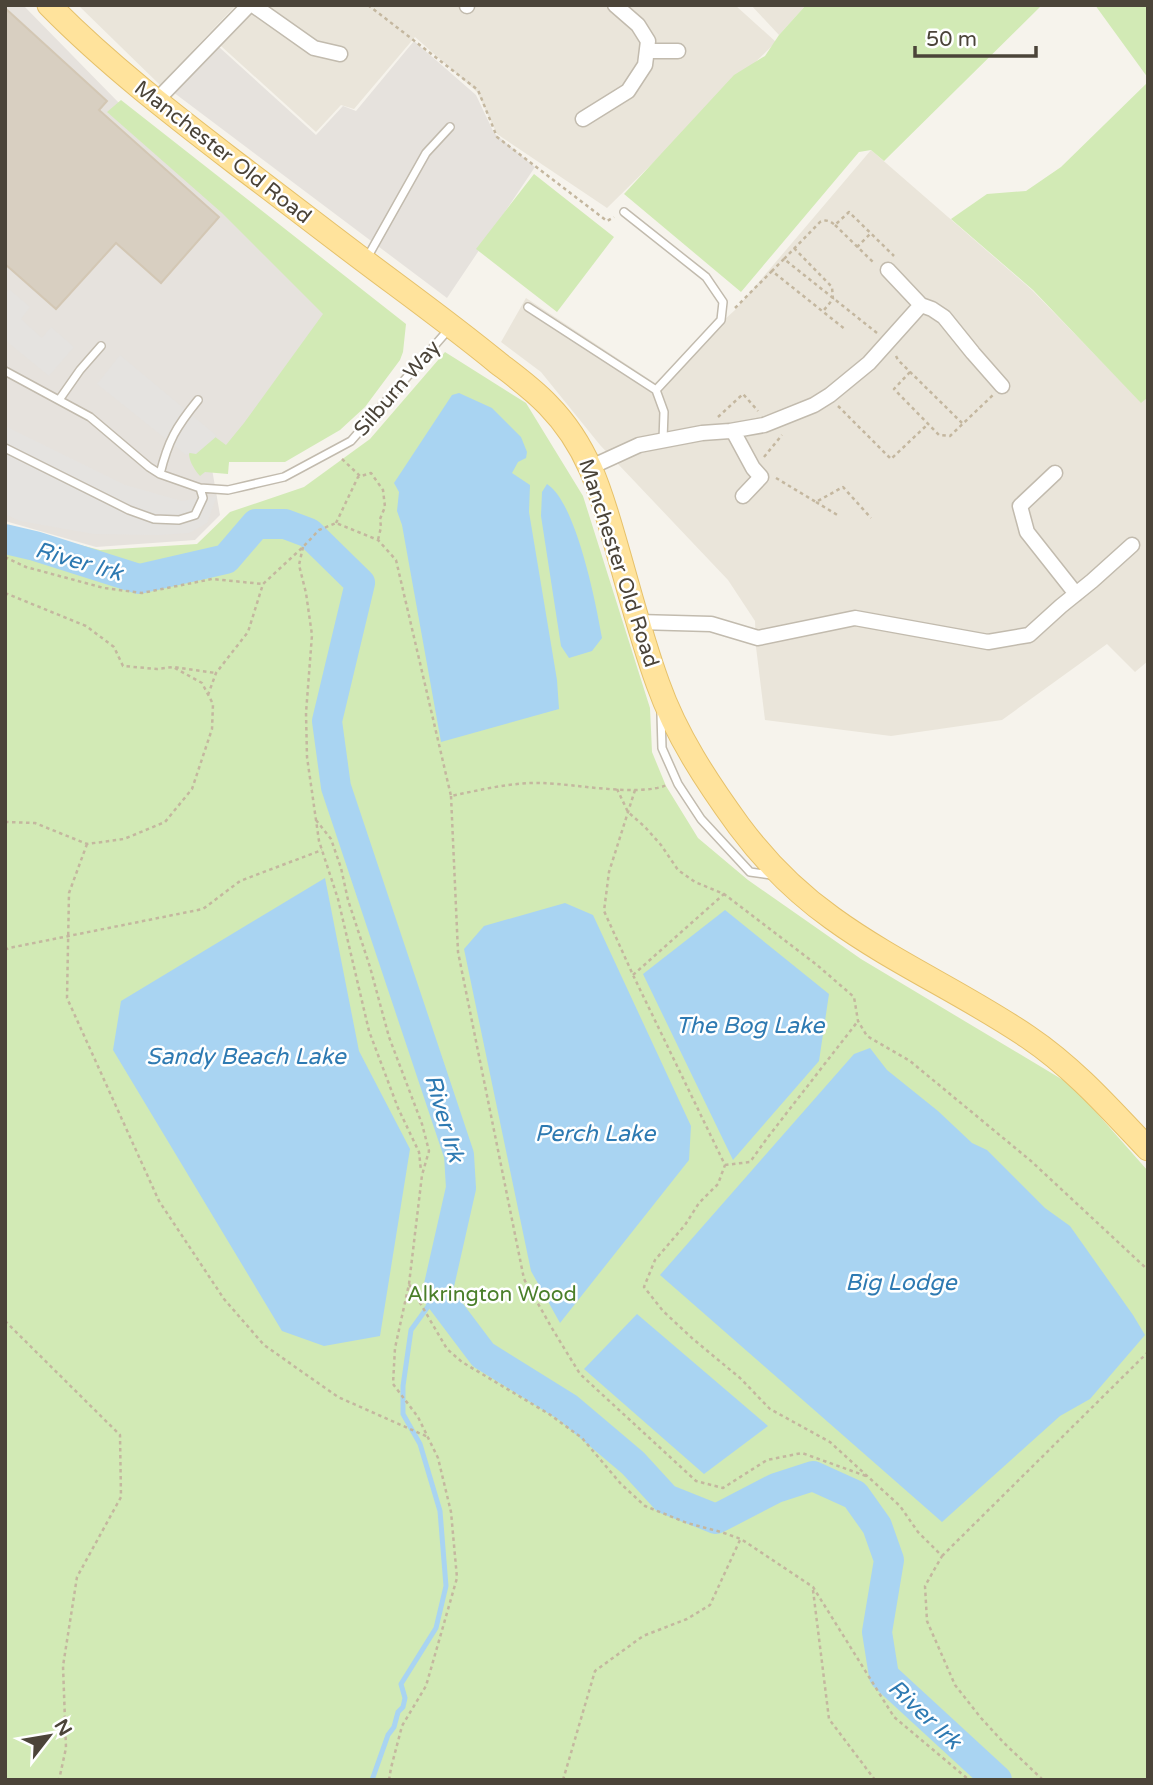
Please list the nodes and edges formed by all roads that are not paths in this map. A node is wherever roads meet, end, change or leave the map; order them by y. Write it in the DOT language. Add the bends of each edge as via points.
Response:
graph roads {
  1 [pos="49,5"];
  2 [pos="251,5"];
  3 [pos="614,5"];
  4 [pos="647,51"];
  5 [pos="678,51"];
  6 [pos="340,54"];
  7 [pos="156,101"];
  8 [pos="583,119"];
  9 [pos="450,127"];
  10 [pos="624,212"];
  11 [pos="365,261"];
  12 [pos="888,270"];
  13 [pos="921,305"];
  14 [pos="528,307"];
  15 [pos="452,326"];
  16 [pos="101,346"];
  17 [pos="5,372"];
  18 [pos="1002,386"];
  19 [pos="656,390"];
  20 [pos="59,400"];
  21 [pos="198,400"];
  22 [pos="733,431"];
  23 [pos="663,441"];
  24 [pos="5,448"];
  25 [pos="591,467"];
  26 [pos="1055,473"];
  27 [pos="160,474"];
  28 [pos="201,488"];
  29 [pos="743,496"];
  30 [pos="1132,545"];
  31 [pos="1076,594"];
  32 [pos="638,622"];
  33 [pos="659,687"];
  34 [pos="786,878"];
  35 [pos="1148,1149"];
  1 -- 7 [label="main road, Manchester Old Road"];
  2 -- 6 [label="street" via="314,48"];
  2 -- 7 [label="street"];
  3 -- 4 [label="street" via="638,25 648,41"];
  4 -- 5 [label="street"];
  4 -- 8 [label="street" via="645,65 628,91"];
  7 -- 11 [label="main road, Manchester Old Road"];
  9 -- 11 [label="lane" via="426,153"];
  10 -- 19 [label="lane" via="706,277 723,302 721,320"];
  11 -- 15 [label="main road, Manchester Old Road"];
  12 -- 13 [label="street"];
  13 -- 18 [label="street" via="944,316"];
  13 -- 22 [label="street" via="892,346 830,395 787,417"];
  14 -- 19 [label="lane"];
  15 -- 25 [label="main road, Manchester Old Road" via="544,400"];
  15 -- 28 [label="lane, Silburn Way" via="351,441 284,477 228,490"];
  16 -- 20 [label="lane"];
  17 -- 20 [label="lane, Silburn Way"];
  19 -- 23 [label="lane" via="664,412"];
  20 -- 27 [label="lane, Silburn Way" via="90,417"];
  21 -- 27 [label="lane" via="167,448"];
  22 -- 23 [label="street"];
  22 -- 29 [label="street" via="761,477"];
  23 -- 25 [label="street" via="639,445"];
  24 -- 28 [label="lane" via="154,519 195,515 203,498"];
  25 -- 32 [label="main road, Manchester Old Road"];
  26 -- 31 [label="street" via="1020,506 1027,532"];
  27 -- 28 [label="lane, Silburn Way"];
  30 -- 31 [label="street"];
  31 -- 32 [label="street" via="1029,635 988,642 855,618 758,638 710,624"];
  32 -- 33 [label="main road, Manchester Old Road"];
  33 -- 34 [label="main road, Manchester Old Road" via="709,783 761,853"];
  33 -- 34 [label="lane" via="662,748 676,781 701,819 750,872"];
  34 -- 35 [label="main road, Manchester Old Road" via="809,900 879,949 1031,1039 1097,1095"];
}
